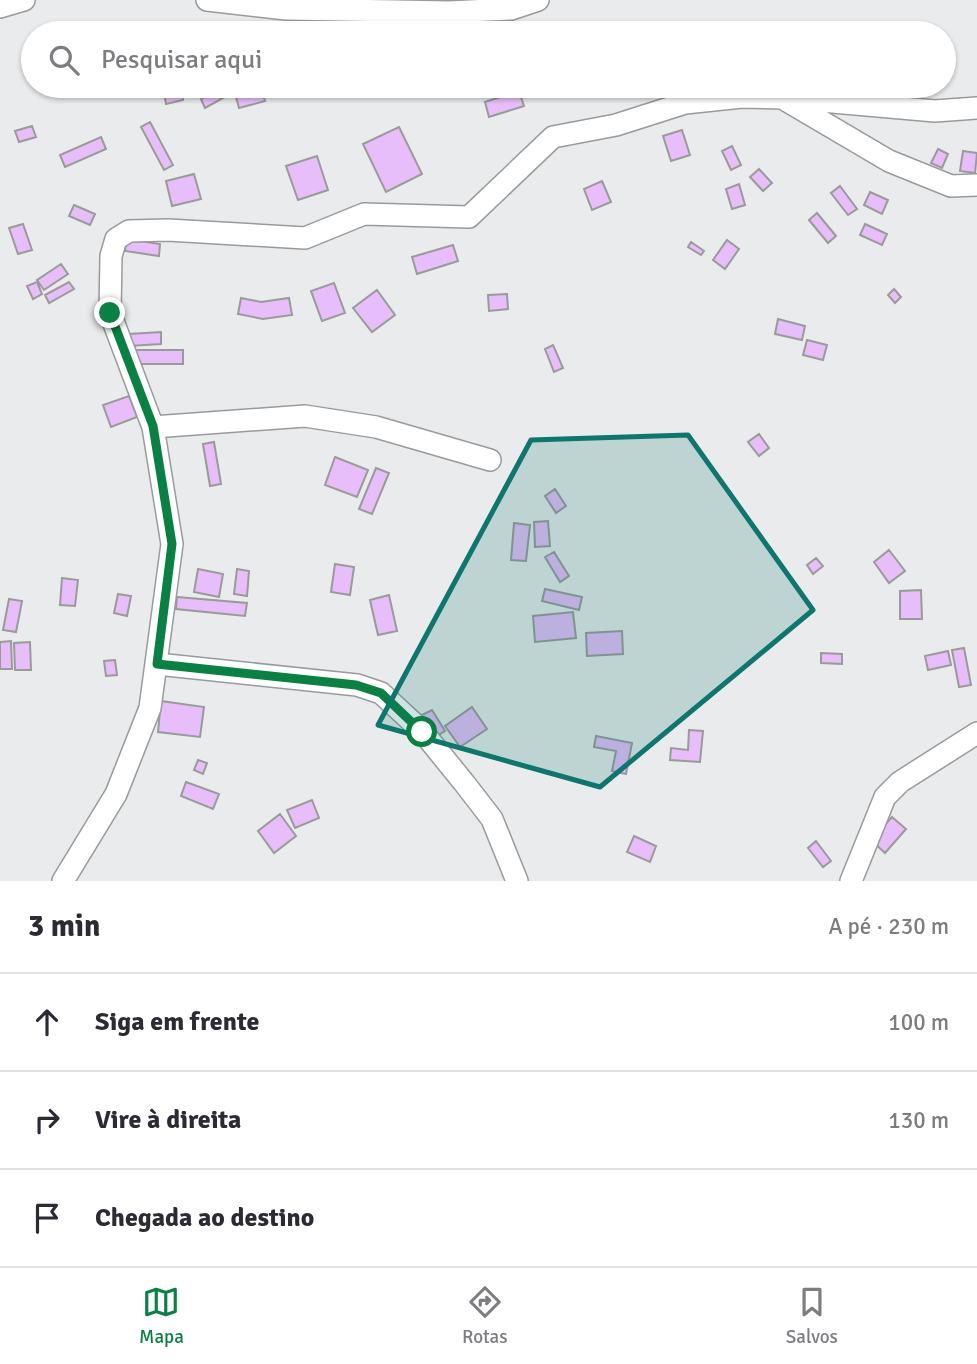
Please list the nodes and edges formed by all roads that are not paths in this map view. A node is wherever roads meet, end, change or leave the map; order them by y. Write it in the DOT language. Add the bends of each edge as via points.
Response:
graph roads {
  1 [pos="24,0"];
  2 [pos="207,0"];
  3 [pos="538,0"];
  4 [pos="0,7"];
  5 [pos="732,98"];
  6 [pos="782,98"];
  7 [pos="977,108"];
  8 [pos="977,185"];
  9 [pos="153,426"];
  10 [pos="491,460"];
  11 [pos="157,664"];
  12 [pos="977,733"];
  13 [pos="63,881"];
  14 [pos="517,881"];
  15 [pos="851,881"];
  1 -- 4 [label="street"];
  2 -- 3 [label="street" via="286,9 449,12 511,9"];
  5 -- 9 [label="street" via="685,103 616,125 553,137 470,217 364,214 305,238 129,230 116,239 111,256 110,313"];
  6 -- 7 [label="street" via="935,111"];
  6 -- 8 [label="street" via="889,162 951,186"];
  9 -- 10 [label="street" via="305,416 376,427"];
  9 -- 11 [label="street" via="172,544"];
  11 -- 13 [label="street" via="150,708 116,794"];
  11 -- 14 [label="street" via="356,685 381,693 422,732 492,819"];
  12 -- 15 [label="street" via="900,782 885,797"];
}
